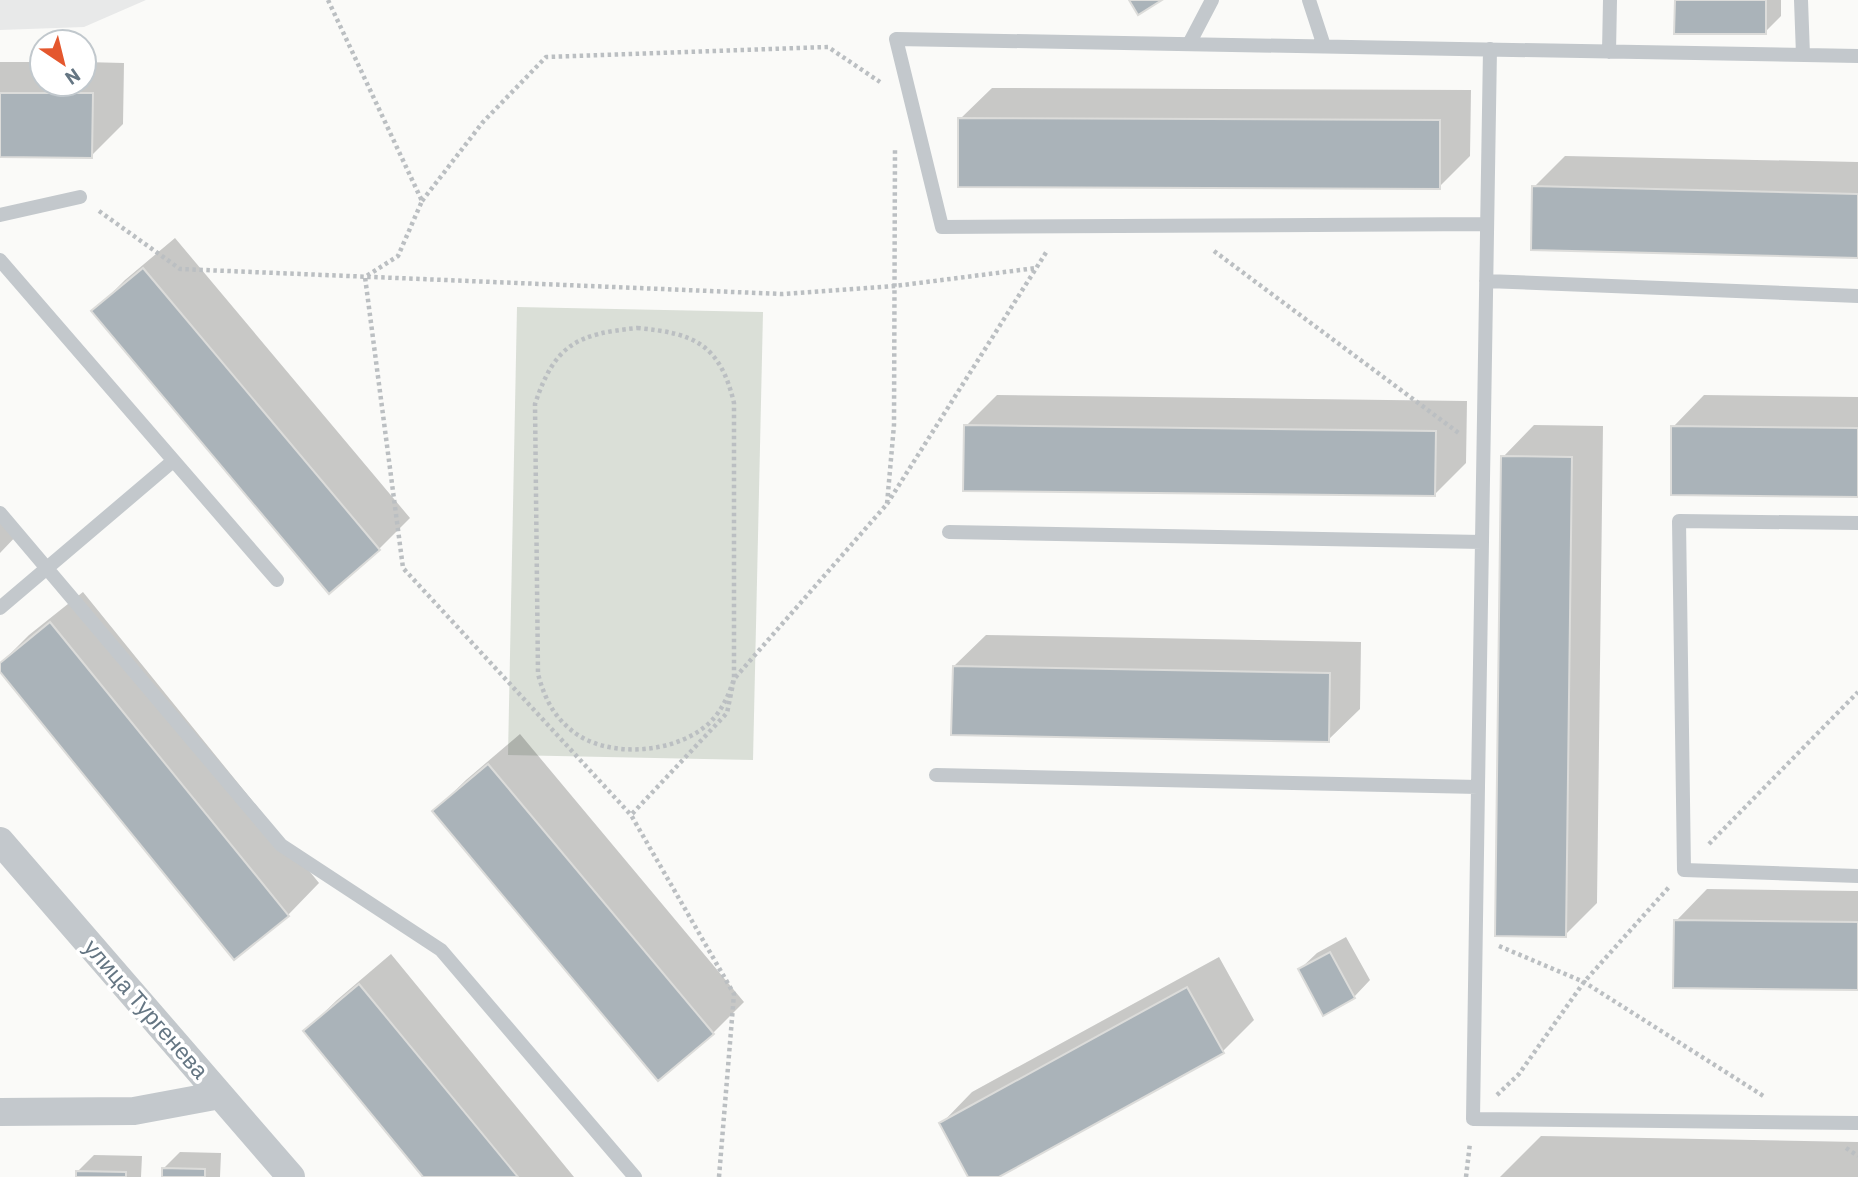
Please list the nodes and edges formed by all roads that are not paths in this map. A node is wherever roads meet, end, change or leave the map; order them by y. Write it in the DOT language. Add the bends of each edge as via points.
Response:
graph roads {
  1 [pos="1212,0"];
  2 [pos="1309,0"];
  3 [pos="1610,0"];
  4 [pos="1801,0"];
  5 [pos="1189,44"];
  6 [pos="1324,47"];
  7 [pos="1490,49"];
  8 [pos="1609,52"];
  9 [pos="1803,55"];
  10 [pos="1858,56"];
  11 [pos="80,197"];
  12 [pos="0,215"];
  13 [pos="1487,223"];
  14 [pos="0,260"];
  15 [pos="1486,281"];
  16 [pos="1858,296"];
  17 [pos="173,461"];
  18 [pos="0,513"];
  19 [pos="1858,523"];
  20 [pos="949,532"];
  21 [pos="1482,542"];
  22 [pos="47,568"];
  23 [pos="277,580"];
  24 [pos="0,608"];
  25 [pos="936,775"];
  26 [pos="1478,787"];
  27 [pos="0,841"];
  28 [pos="1858,876"];
  29 [pos="220,1095"];
  30 [pos="0,1112"];
  31 [pos="1858,1123"];
  32 [pos="291,1177"];
  33 [pos="635,1177"];
  1 -- 5 [label="lane"];
  2 -- 6 [label="lane"];
  3 -- 8 [label="lane"];
  4 -- 9 [label="lane"];
  5 -- 6 [label="lane"];
  5 -- 13 [label="lane" via="896,38 942,227"];
  6 -- 7 [label="lane"];
  7 -- 8 [label="lane"];
  7 -- 13 [label="lane"];
  8 -- 9 [label="lane"];
  9 -- 10 [label="lane"];
  11 -- 12 [label="lane"];
  13 -- 15 [label="lane"];
  14 -- 17 [label="lane"];
  15 -- 16 [label="lane"];
  15 -- 21 [label="lane"];
  17 -- 22 [label="lane"];
  17 -- 23 [label="lane"];
  18 -- 22 [label="lane"];
  19 -- 28 [label="lane" via="1679,522 1684,870"];
  20 -- 21 [label="lane"];
  21 -- 26 [label="lane"];
  22 -- 24 [label="lane"];
  22 -- 33 [label="lane" via="281,845 441,950"];
  25 -- 26 [label="lane"];
  26 -- 31 [label="lane" via="1473,1119"];
  27 -- 29 [label="street, улица Тургенева"];
  29 -- 30 [label="street" via="134,1111"];
  29 -- 32 [label="street, улица Тургенева"];
}
